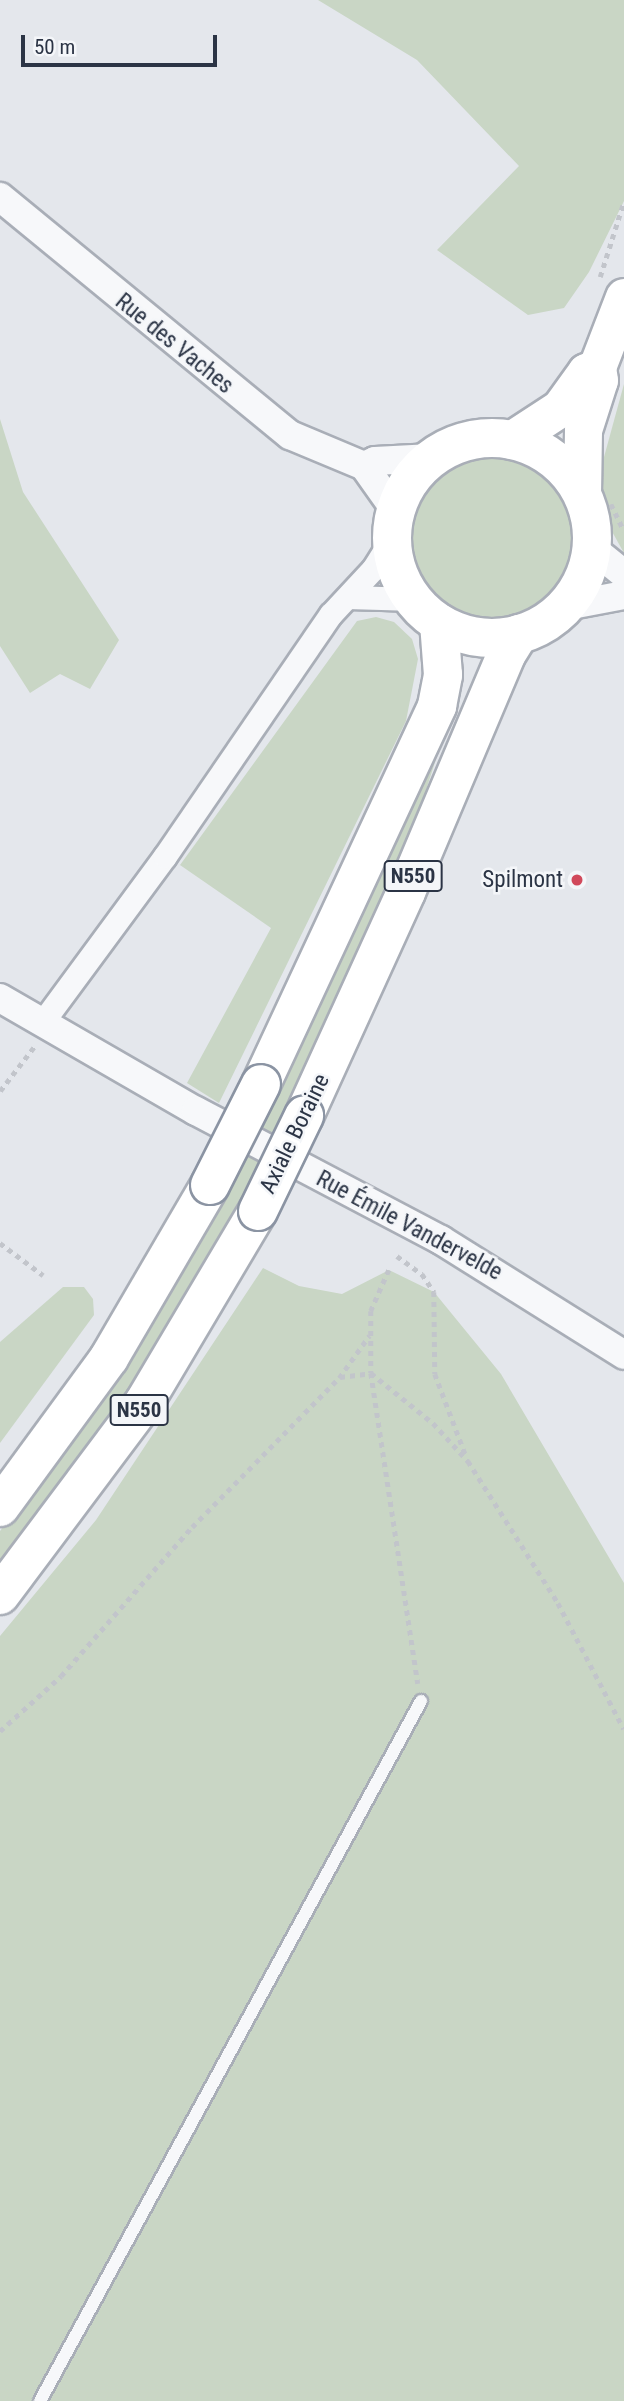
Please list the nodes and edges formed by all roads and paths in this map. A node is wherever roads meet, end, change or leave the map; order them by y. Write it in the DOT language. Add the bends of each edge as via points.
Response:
graph roads {
  1 [pos="0,197"];
  2 [pos="624,297"];
  3 [pos="597,367"];
  4 [pos="511,440"];
  5 [pos="432,458"];
  6 [pos="364,466"];
  7 [pos="582,494"];
  8 [pos="394,524"];
  9 [pos="592,548"];
  10 [pos="624,574"];
  11 [pos="624,595"];
  12 [pos="350,597"];
  13 [pos="566,606"];
  14 [pos="426,611"];
  15 [pos="519,634"];
  16 [pos="0,998"];
  17 [pos="47,1022"];
  18 [pos="0,1091"];
  19 [pos="0,1242"];
  20 [pos="397,1256"];
  21 [pos="389,1270"];
  22 [pos="43,1275"];
  23 [pos="370,1335"];
  24 [pos="624,1355"];
  25 [pos="371,1373"];
  26 [pos="340,1377"];
  27 [pos="468,1461"];
  28 [pos="0,1507"];
  29 [pos="0,1595"];
  30 [pos="421,1701"];
  31 [pos="624,1729"];
  32 [pos="0,1731"];
  33 [pos="40,2401"];
  1 -- 6 [label="street, Rue des Vaches" via="271,422 316,449"];
  2 -- 3 [label="main road"];
  3 -- 4 [label="main road" via="586,372 559,408"];
  3 -- 7 [label="main road" via="599,380 581,445"];
  4 -- 5 [label="highway" via="465,442"];
  4 -- 7 [label="highway" via="553,458"];
  5 -- 6 [label="street, Rue des Vaches" via="374,461"];
  5 -- 8 [label="highway" via="407,485"];
  6 -- 8 [label="street"];
  7 -- 9 [label="highway"];
  8 -- 12 [label="street"];
  8 -- 14 [label="highway" via="396,565"];
  9 -- 10 [label="street"];
  9 -- 13 [label="highway" via="581,583"];
  11 -- 13 [label="street"];
  12 -- 14 [label="street"];
  12 -- 17 [label="street" via="331,614"];
  13 -- 15 [label="highway" via="545,623"];
  14 -- 15 [label="highway" via="474,637"];
  14 -- 28 [label="highway, N550, bridge" via="443,675 437,706 261,1084 210,1185 108,1358"];
  15 -- 29 [label="highway, Axiale Boraine / N550, bridge" via="506,655 407,892 258,1211 138,1411"];
  16 -- 17 [label="street, Rue Émile Vandervelde"];
  17 -- 18 [label="path"];
  17 -- 24 [label="street, Rue Émile Vandervelde" via="196,1111 441,1240"];
  19 -- 22 [label="path"];
  20 -- 27 [label="path" via="422,1274 434,1292 435,1374"];
  21 -- 23 [label="path" via="371,1311"];
  23 -- 25 [label="path"];
  23 -- 26 [label="path"];
  25 -- 26 [label="path"];
  25 -- 27 [label="path" via="433,1423"];
  25 -- 30 [label="path"];
  26 -- 32 [label="path" via="192,1527 61,1676"];
  27 -- 31 [label="path" via="558,1603"];
  30 -- 33 [label="lane"];
}
